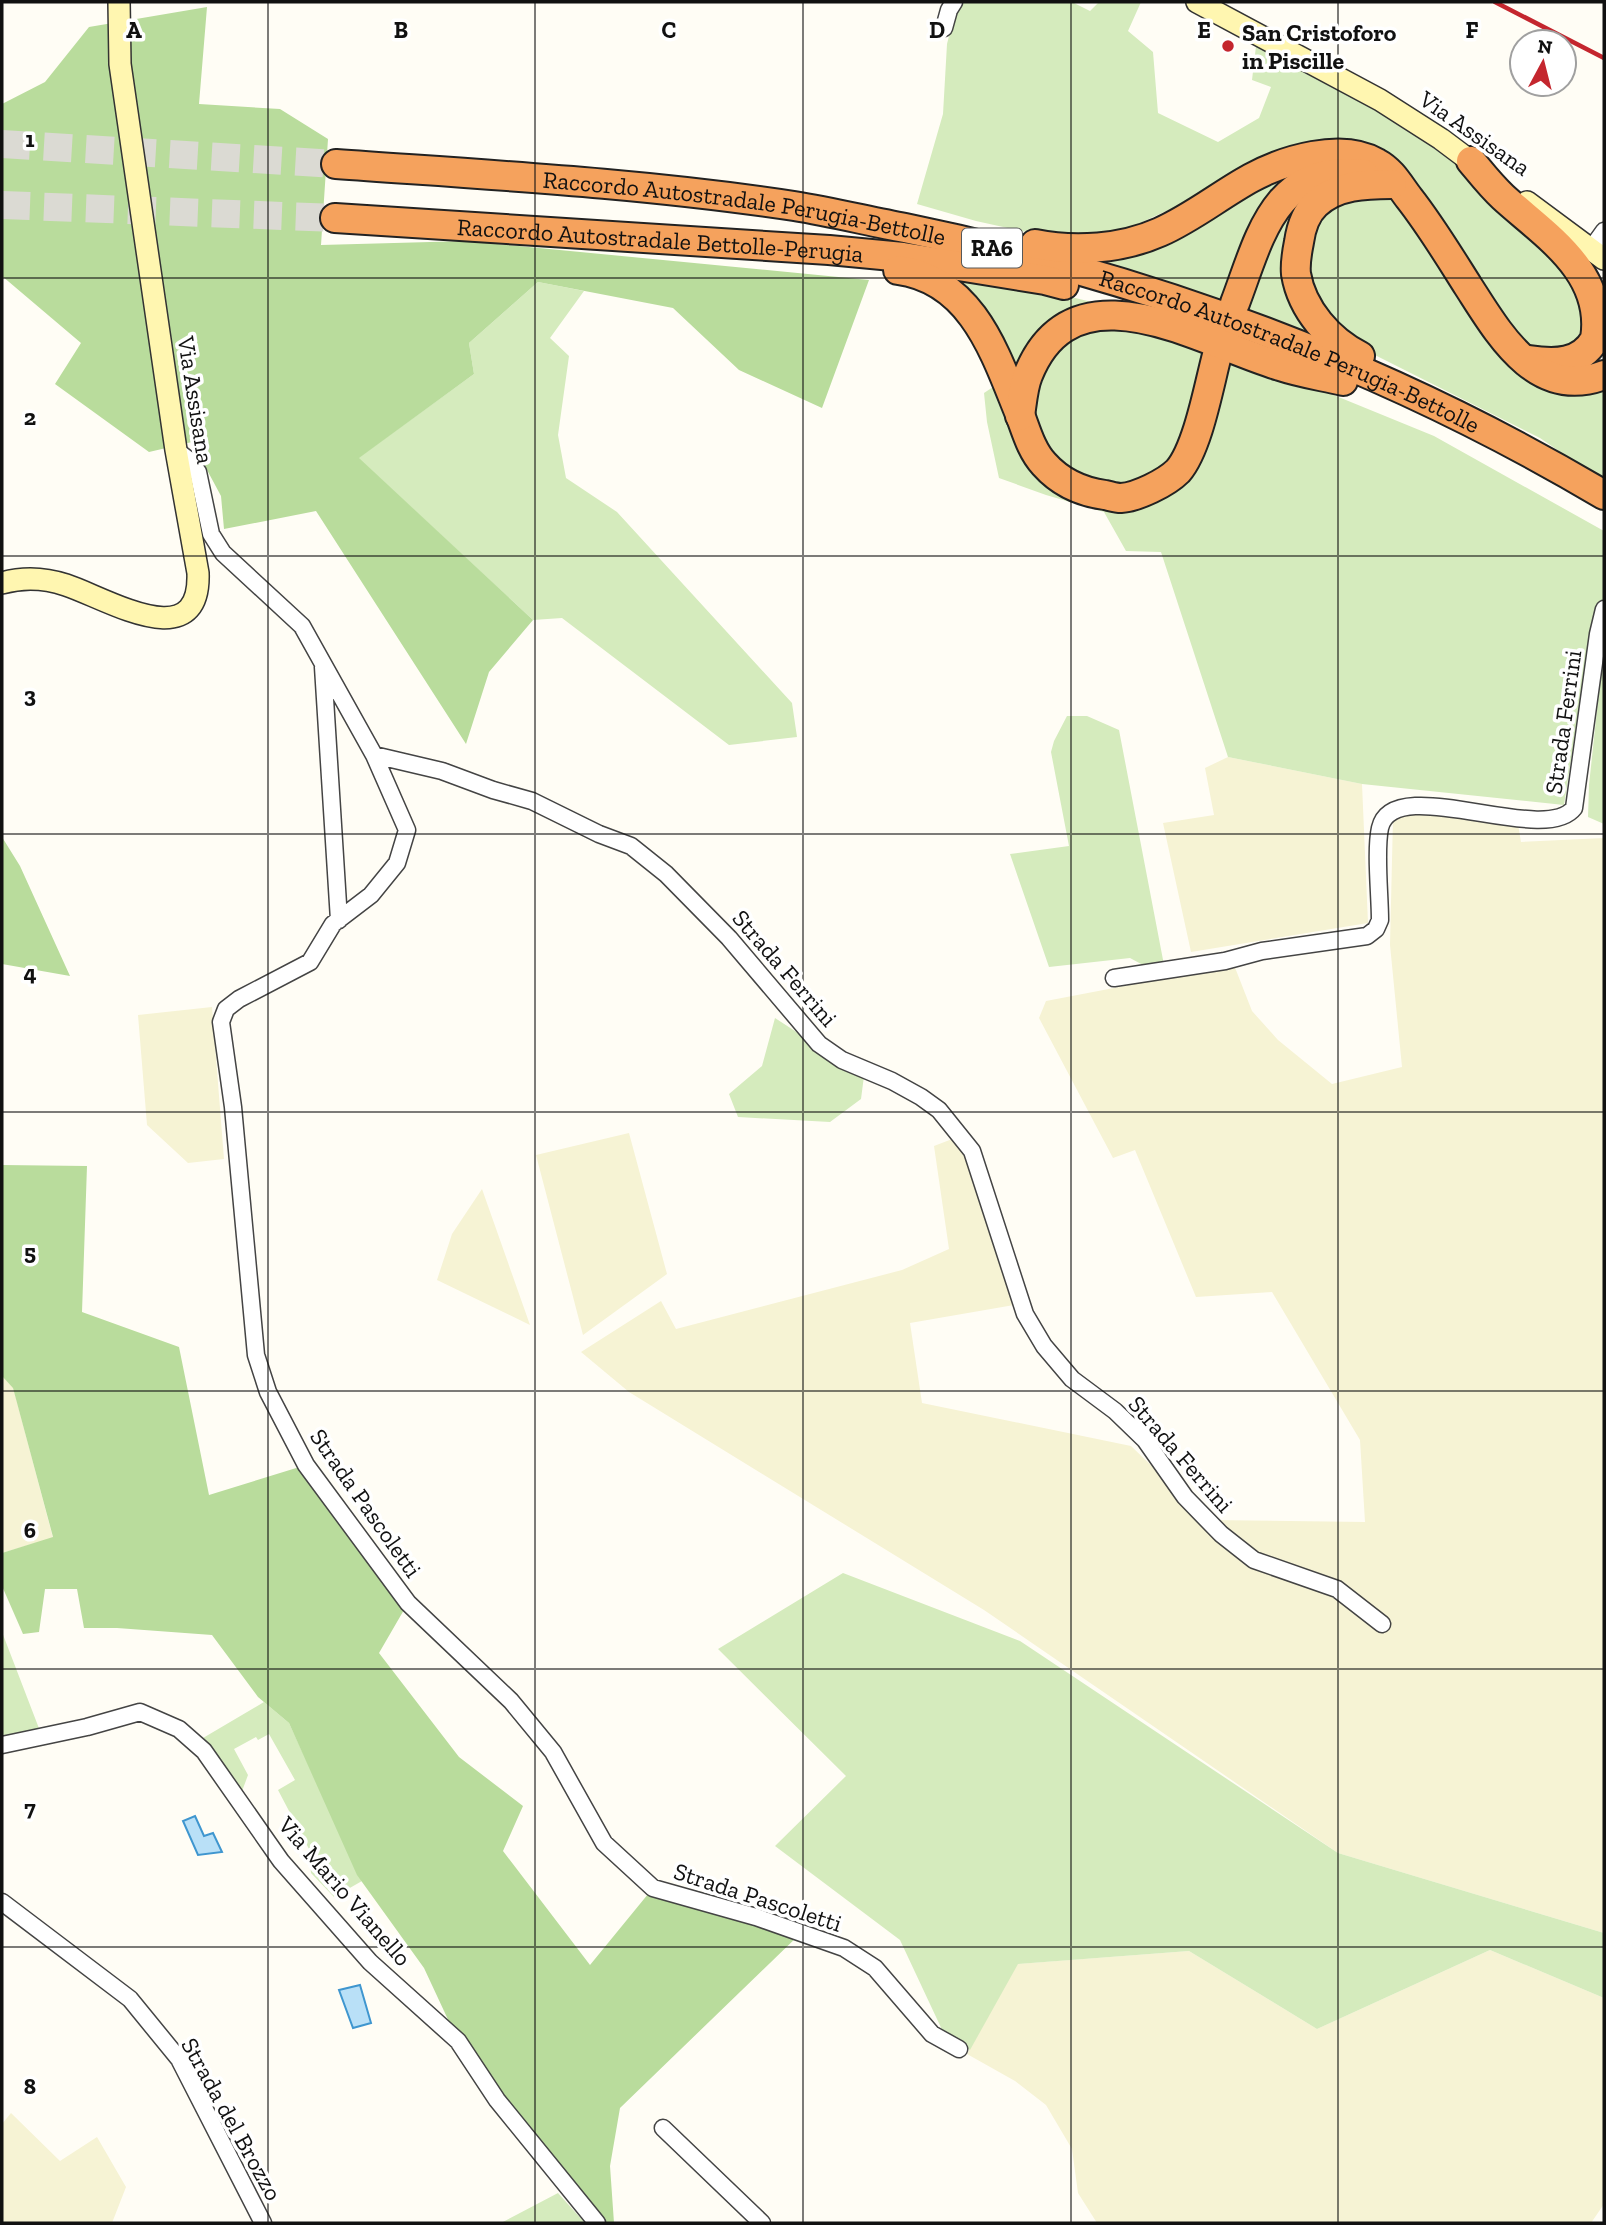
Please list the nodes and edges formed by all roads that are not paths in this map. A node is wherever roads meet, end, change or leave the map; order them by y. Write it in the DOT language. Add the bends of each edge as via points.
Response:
graph roads {
  1 [pos="119,2"];
  2 [pos="954,2"];
  3 [pos="1197,2"];
  4 [pos="944,28"];
  5 [pos="1471,161"];
  6 [pos="336,164"];
  7 [pos="1400,189"];
  8 [pos="797,206"];
  9 [pos="335,218"];
  10 [pos="1604,231"];
  11 [pos="597,236"];
  12 [pos="1598,254"];
  13 [pos="1235,303"];
  14 [pos="1603,327"];
  15 [pos="1217,355"];
  16 [pos="1522,359"];
  17 [pos="1604,375"];
  18 [pos="1343,381"];
  19 [pos="1020,416"];
  20 [pos="176,450"];
  21 [pos="1560,469"];
  22 [pos="1604,495"];
  23 [pos="1604,515"];
  24 [pos="2,583"];
  25 [pos="1604,609"];
  26 [pos="322,661"];
  27 [pos="374,755"];
  28 [pos="339,920"];
  29 [pos="1114,978"];
  30 [pos="1382,1623"];
  31 [pos="2,1745"];
  32 [pos="2,1902"];
  33 [pos="959,2049"];
  34 [pos="663,2127"];
  35 [pos="263,2223"];
  36 [pos="597,2223"];
  37 [pos="762,2223"];
  1 -- 20 [label="main road, Via Assisana" via="120,64"];
  2 -- 4 [label="street"];
  3 -- 5 [label="main road, Via Assisana" via="1380,100"];
  5 -- 12 [label="main road, Via Assisana"];
  5 -- 14 [label="highway" via="1504,198 1591,268 1600,285"];
  6 -- 8 [label="highway, Raccordo Autostradale Perugia-Bettolle / RA6" via="603,182"];
  7 -- 8 [label="highway" via="1392,174 1361,155 1320,155 1251,178 1158,233 1108,246 1058,248 870,212"];
  7 -- 13 [label="highway" via="1370,175 1348,172 1304,183 1286,196 1264,226"];
  7 -- 16 [label="highway" via="1502,340"];
  7 -- 21 [label="highway" via="1367,184 1349,187 1317,203 1307,216 1298,245 1296,272 1301,293 1343,348 1517,434"];
  8 -- 21 [label="highway, Raccordo Autostradale Perugia-Bettolle / RA6" via="1053,263 1265,330 1414,394"];
  9 -- 11 [label="highway, Raccordo Autostradale Bettolle-Perugia / RA6"];
  10 -- 12 [label="street"];
  11 -- 18 [label="highway, Raccordo Autostradale Bettolle-Perugia / RA6" via="890,256 1045,280 1252,344"];
  11 -- 19 [label="highway" via="651,249 828,261 911,272 932,280 972,313 988,337"];
  14 -- 16 [label="highway" via="1580,356 1550,363"];
  15 -- 19 [label="highway" via="1192,446 1178,471 1152,489 1121,498 1088,493 1065,481 1044,464"];
  16 -- 17 [label="highway" via="1543,373 1568,381"];
  18 -- 19 [label="highway" via="1281,367 1135,316 1105,314 1054,334 1027,377"];
  18 -- 23 [label="highway, Raccordo Autostradale Bettolle-Perugia / RA6" via="1514,462"];
  20 -- 24 [label="main road, Via Assisana" via="199,586 186,611 174,617 150,618 43,579"];
  20 -- 26 [label="street" via="198,472 211,534 223,553 302,626"];
  21 -- 22 [label="highway, Raccordo Autostradale Perugia-Bettolle / RA6"];
  25 -- 29 [label="street, Strada Ferrini" via="1574,808 1569,815 1545,820 1421,806 1398,808 1389,812 1380,827 1380,920 1367,936"];
  26 -- 27 [label="street"];
  26 -- 28 [label="street"];
  27 -- 28 [label="street, Strada Pascoletti" via="407,830 397,863 371,895"];
  27 -- 30 [label="street, Strada Ferrini" via="442,771 533,802 631,845 666,874 729,938 819,1044 842,1060 922,1097 966,1143 982,1177 1025,1314 1072,1379 1145,1440 1185,1497 1254,1560 1337,1589"];
  28 -- 33 [label="street, Strada Pascoletti" via="310,962 239,999 226,1009 221,1022 256,1354 268,1392 306,1465 408,1602 511,1701 552,1752 604,1843 653,1888 757,1917 844,1948 874,1968 932,2034"];
  31 -- 36 [label="street, Via Mario Vianello" via="140,1712 179,1729 204,1751 281,1861 361,1952 458,2042 497,2100"];
  32 -- 35 [label="street, Strada del Brozzo" via="130,1999 179,2059"];
  34 -- 37 [label="street"];
}
